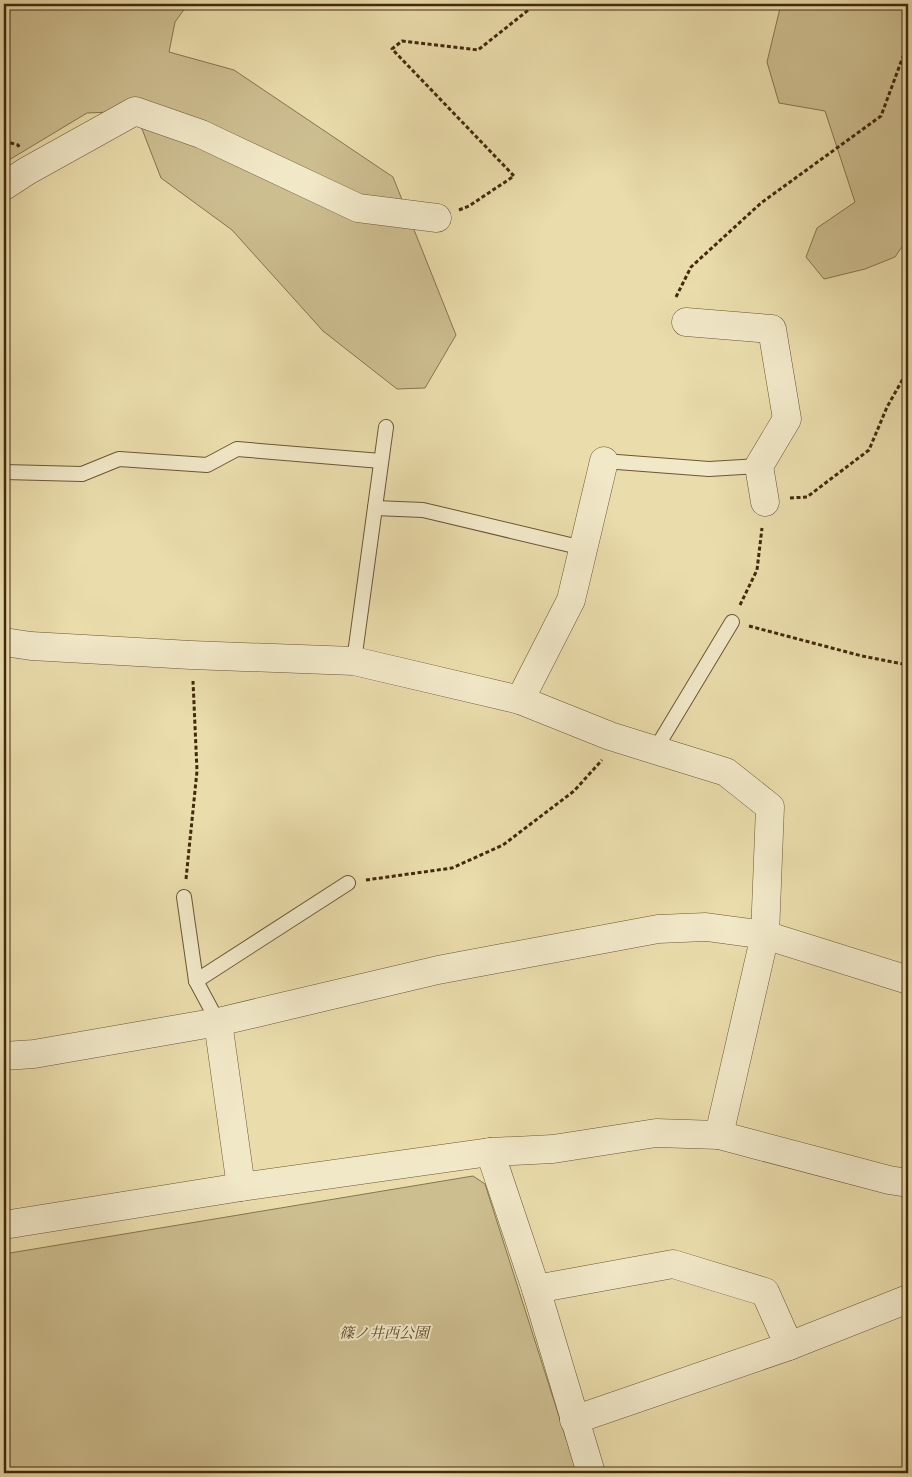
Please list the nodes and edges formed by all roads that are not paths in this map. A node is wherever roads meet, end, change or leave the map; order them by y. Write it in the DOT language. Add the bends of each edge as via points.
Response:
graph roads {
  1 [pos="4,186"];
  2 [pos="437,218"];
  3 [pos="686,322"];
  4 [pos="386,427"];
  5 [pos="381,461"];
  6 [pos="604,461"];
  7 [pos="759,466"];
  8 [pos="4,472"];
  9 [pos="765,502"];
  10 [pos="375,508"];
  11 [pos="583,548"];
  12 [pos="732,622"];
  13 [pos="4,642"];
  14 [pos="354,661"];
  15 [pos="520,700"];
  16 [pos="655,750"];
  17 [pos="348,883"];
  18 [pos="184,897"];
  19 [pos="765,935"];
  20 [pos="908,980"];
  21 [pos="196,981"];
  22 [pos="218,1022"];
  23 [pos="4,1056"];
  24 [pos="719,1135"];
  25 [pos="490,1152"];
  26 [pos="908,1184"];
  27 [pos="241,1187"];
  28 [pos="4,1225"];
  29 [pos="536,1289"];
  30 [pos="908,1299"];
  31 [pos="789,1346"];
  32 [pos="574,1420"];
  33 [pos="591,1473"];
  1 -- 2 [label="street" via="136,110 201,134 358,208"];
  3 -- 7 [label="street" via="772,329 787,420"];
  4 -- 5 [label="lane"];
  5 -- 8 [label="lane" via="237,449 207,465 120,459 82,474"];
  5 -- 10 [label="lane"];
  6 -- 7 [label="lane" via="709,469"];
  6 -- 11 [label="street"];
  7 -- 9 [label="street"];
  10 -- 11 [label="lane" via="423,510"];
  10 -- 14 [label="lane"];
  11 -- 15 [label="street" via="570,600"];
  12 -- 16 [label="lane"];
  13 -- 14 [label="street" via="191,655"];
  14 -- 15 [label="street"];
  15 -- 16 [label="street" via="610,736"];
  16 -- 19 [label="street" via="726,772 770,807"];
  17 -- 21 [label="lane"];
  18 -- 21 [label="lane"];
  19 -- 20 [label="street"];
  19 -- 22 [label="street" via="706,927 658,929 438,970"];
  19 -- 24 [label="street"];
  21 -- 22 [label="lane"];
  22 -- 23 [label="street" via="34,1054"];
  22 -- 27 [label="street"];
  24 -- 25 [label="street" via="656,1133 553,1149"];
  24 -- 26 [label="street"];
  25 -- 27 [label="street"];
  25 -- 29 [label="street"];
  27 -- 28 [label="street"];
  29 -- 31 [label="street" via="673,1264 764,1292"];
  29 -- 32 [label="street"];
  30 -- 31 [label="street"];
  31 -- 32 [label="street"];
  32 -- 33 [label="street"];
}
